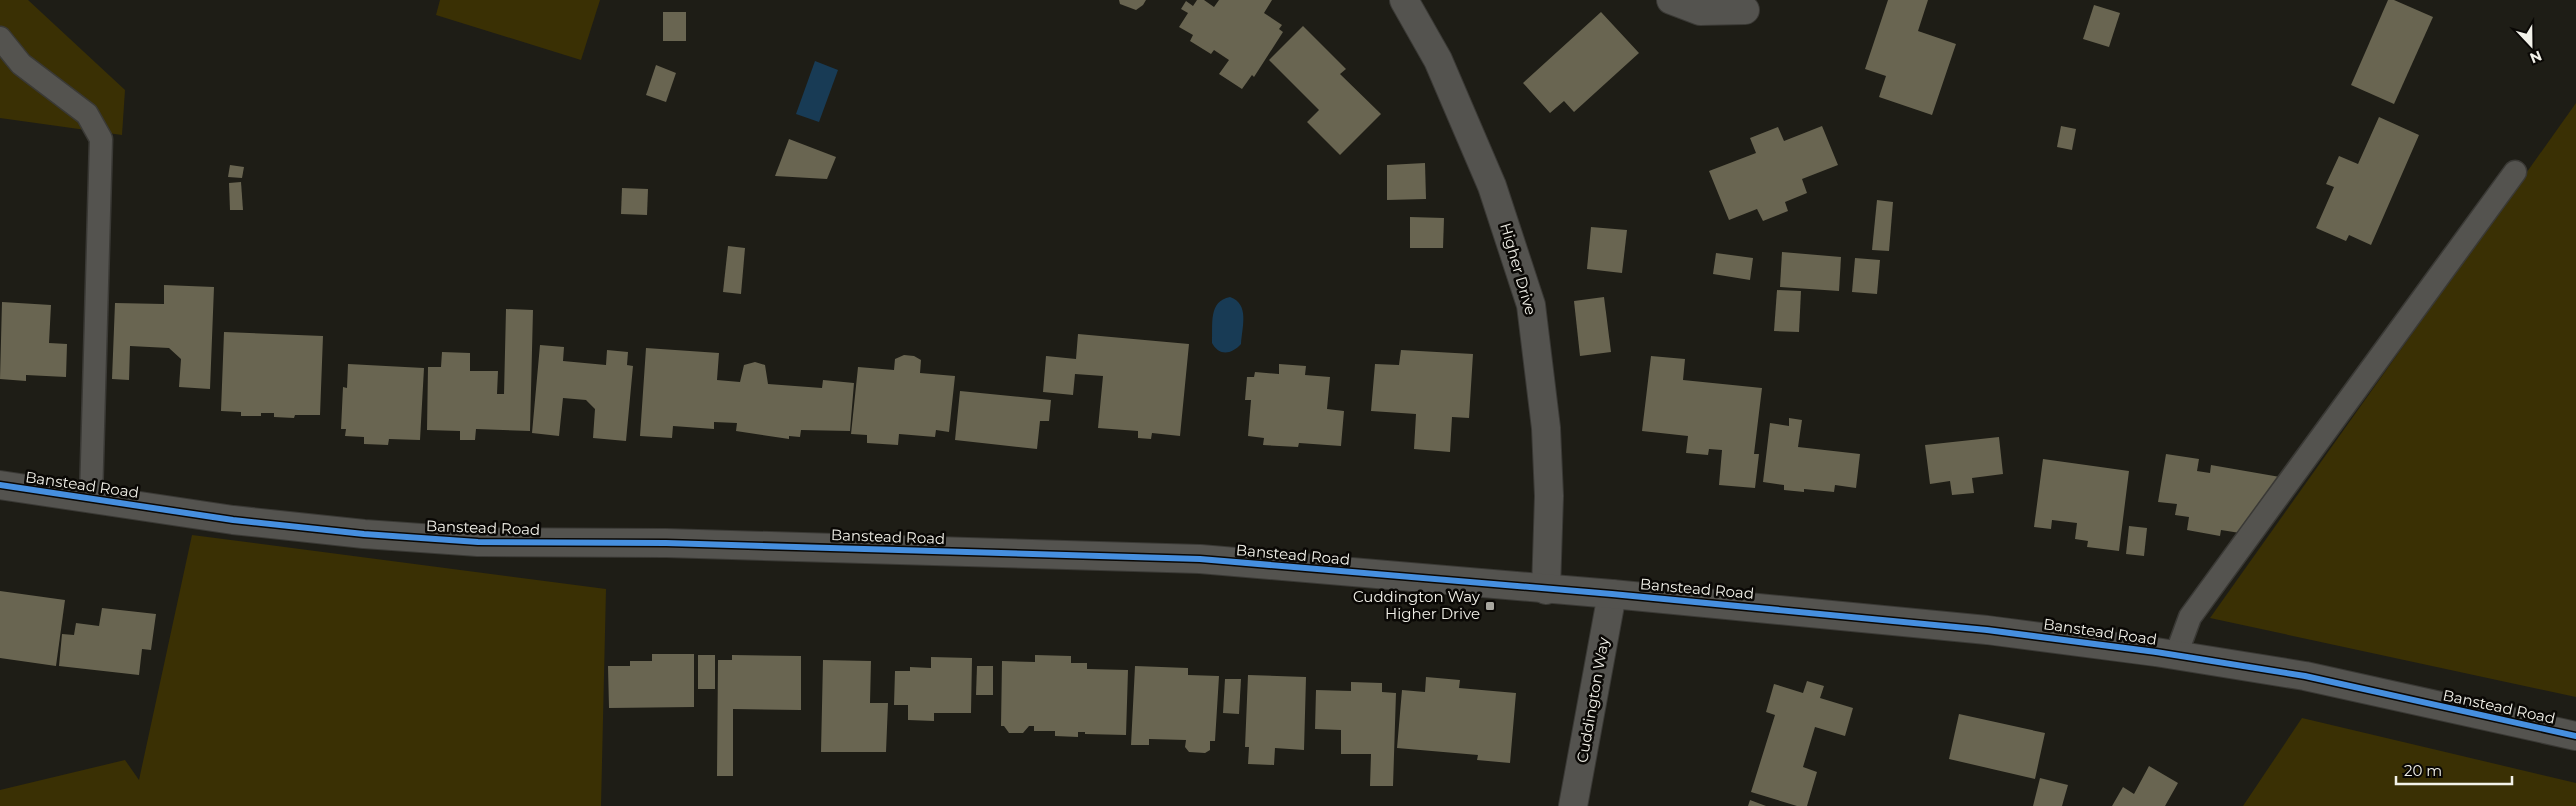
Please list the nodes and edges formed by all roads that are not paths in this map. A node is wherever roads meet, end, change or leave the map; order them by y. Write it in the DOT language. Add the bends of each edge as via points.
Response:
graph roads {
  1 [pos="1404,0"];
  2 [pos="1671,0"];
  3 [pos="1745,10"];
  4 [pos="0,38"];
  5 [pos="2515,172"];
  6 [pos="0,485"];
  7 [pos="90,498"];
  8 [pos="1546,590"];
  9 [pos="1612,594"];
  10 [pos="2176,655"];
  11 [pos="2576,736"];
  12 [pos="1574,806"];
  1 -- 8 [label="street, Higher Drive" via="1438,60 1492,186 1531,305 1546,428 1549,496"];
  2 -- 3 [label="street" via="1700,11"];
  4 -- 7 [label="lane" via="21,64 87,114 101,139"];
  5 -- 10 [label="lane" via="2190,617"];
  6 -- 7 [label="street, Banstead Road"];
  7 -- 8 [label="street, Banstead Road" via="233,520 478,542 666,543 1200,559"];
  8 -- 9 [label="street, Banstead Road"];
  9 -- 10 [label="street, Banstead Road" via="1987,630"];
  9 -- 12 [label="street, Cuddington Way"];
  10 -- 11 [label="street, Banstead Road" via="2305,676"];
}
